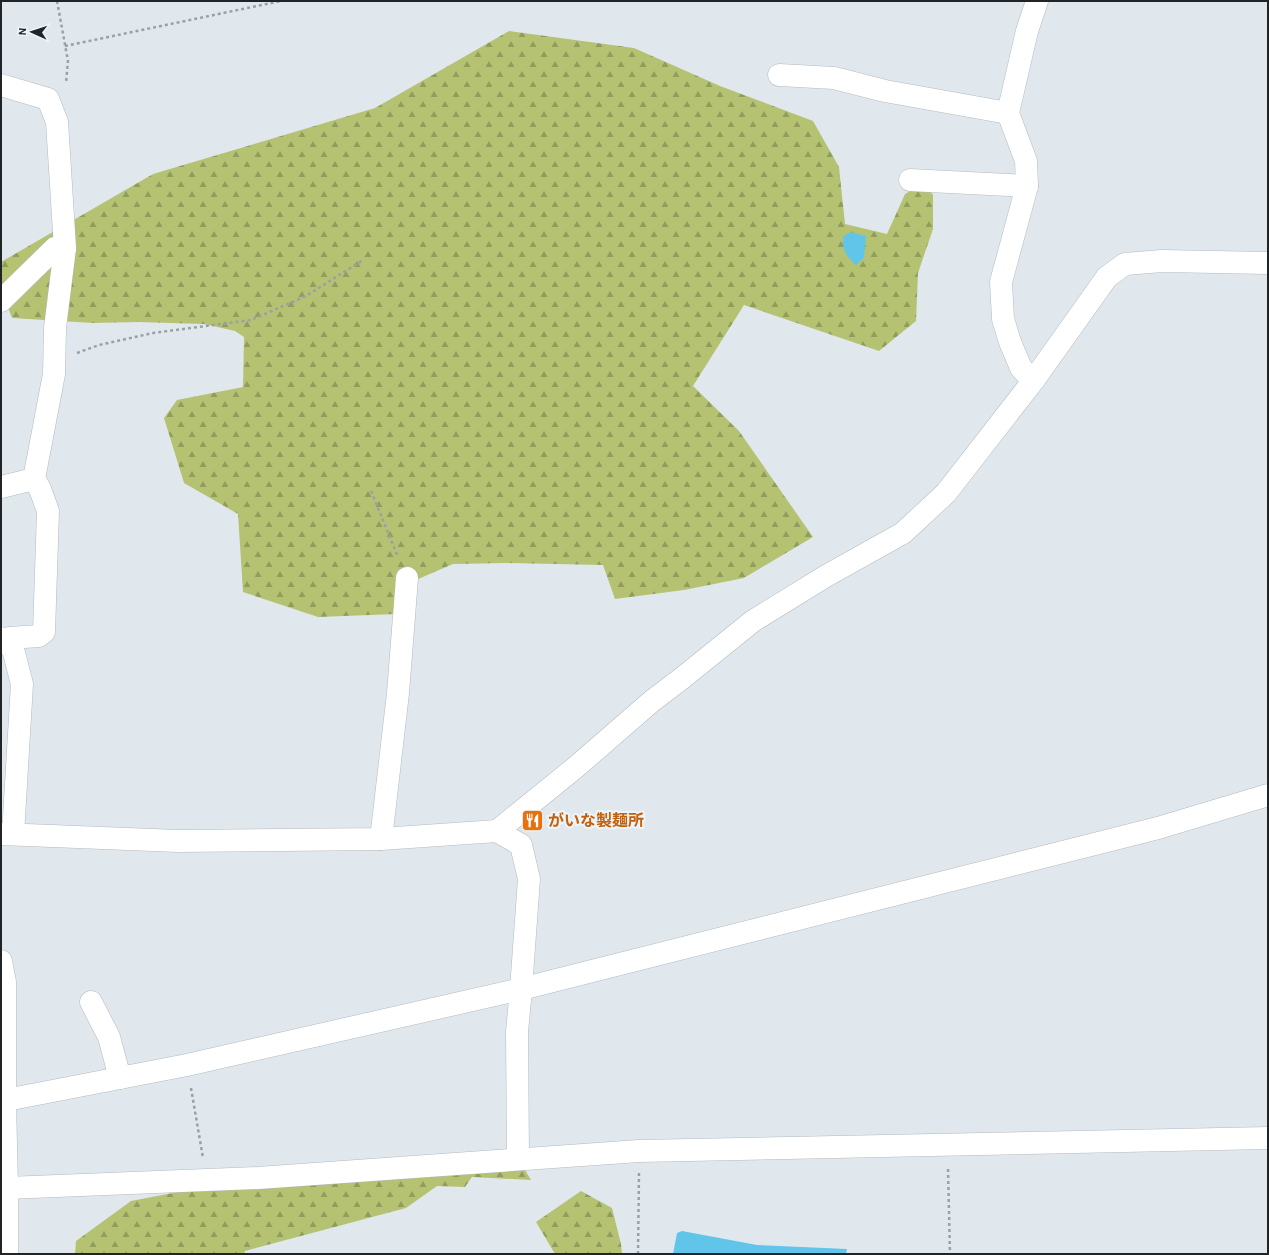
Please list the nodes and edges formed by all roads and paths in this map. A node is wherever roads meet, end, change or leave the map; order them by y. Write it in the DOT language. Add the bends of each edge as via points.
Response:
graph roads {
  1 [pos="57,1"];
  2 [pos="281,1"];
  3 [pos="1037,1"];
  4 [pos="66,46"];
  5 [pos="778,76"];
  6 [pos="1,85"];
  7 [pos="50,104"];
  8 [pos="1008,113"];
  9 [pos="910,180"];
  10 [pos="1027,186"];
  11 [pos="65,248"];
  12 [pos="363,260"];
  13 [pos="1268,263"];
  14 [pos="1,301"];
  15 [pos="54,360"];
  16 [pos="1033,381"];
  17 [pos="34,479"];
  18 [pos="1,487"];
  19 [pos="371,491"];
  20 [pos="407,578"];
  21 [pos="4,640"];
  22 [pos="1268,795"];
  23 [pos="497,831"];
  24 [pos="7,834"];
  25 [pos="381,839"];
  26 [pos="1,961"];
  27 [pos="522,989"];
  28 [pos="91,1002"];
  29 [pos="187,1065"];
  30 [pos="120,1078"];
  31 [pos="3,1101"];
  32 [pos="1268,1138"];
  33 [pos="948,1144"];
  34 [pos="639,1151"];
  35 [pos="518,1159"];
  36 [pos="207,1180"];
  37 [pos="7,1188"];
  38 [pos="7,1254"];
  39 [pos="638,1254"];
  40 [pos="950,1254"];
  1 -- 4 [label="path"];
  2 -- 4 [label="path"];
  3 -- 8 [label="street" via="1027,30"];
  4 -- 7 [label="path" via="66,87"];
  5 -- 8 [label="street" via="834,78 885,91"];
  6 -- 7 [label="street" via="48,99"];
  7 -- 11 [label="street" via="57,122"];
  8 -- 10 [label="street" via="1026,161"];
  9 -- 10 [label="street"];
  10 -- 16 [label="street" via="1001,282 1003,320 1010,342 1021,368"];
  11 -- 14 [label="street" via="55,248"];
  11 -- 15 [label="street" via="55,328"];
  12 -- 15 [label="path" via="306,296 251,320 153,333 99,345 65,359"];
  13 -- 16 [label="street" via="1125,264 1107,277"];
  15 -- 17 [label="street" via="54,374"];
  16 -- 23 [label="street" via="946,493 903,533 753,621 652,701"];
  17 -- 18 [label="street"];
  17 -- 21 [label="street" via="48,511 44,632 39,636"];
  19 -- 20 [label="path"];
  20 -- 25 [label="street" via="398,693"];
  21 -- 24 [label="street" via="13,649 22,684"];
  22 -- 27 [label="street" via="1158,828"];
  23 -- 25 [label="street"];
  23 -- 27 [label="street" via="520,845 529,879"];
  24 -- 25 [label="street" via="178,841"];
  26 -- 31 [label="street" via="5,982"];
  27 -- 29 [label="street"];
  27 -- 35 [label="street" via="517,1032"];
  28 -- 30 [label="street" via="109,1037"];
  29 -- 30 [label="street"];
  29 -- 36 [label="path"];
  30 -- 31 [label="street"];
  31 -- 37 [label="street"];
  32 -- 33 [label="street"];
  33 -- 34 [label="street"];
  33 -- 40 [label="path"];
  34 -- 35 [label="street"];
  34 -- 39 [label="path"];
  35 -- 36 [label="street"];
  36 -- 37 [label="street"];
  37 -- 38 [label="street"];
}
